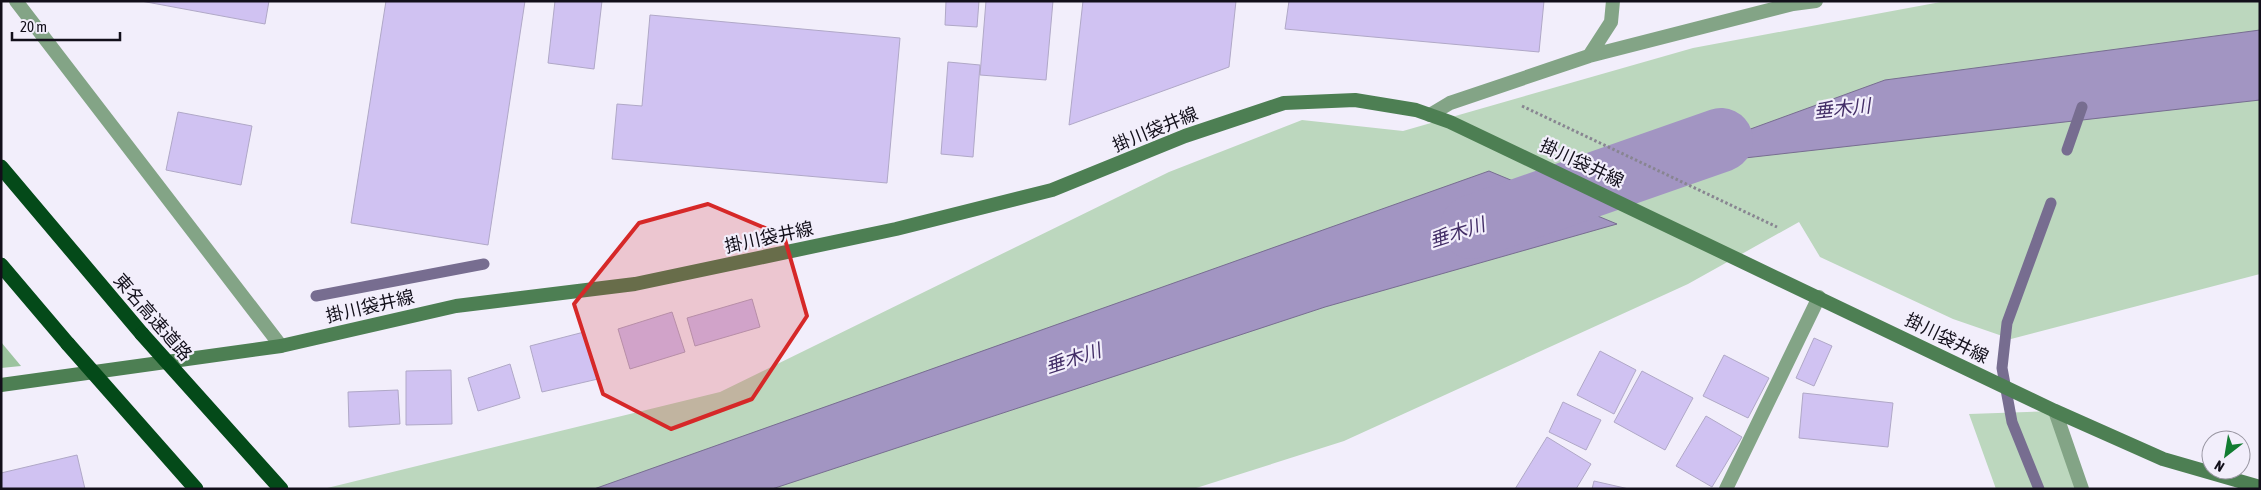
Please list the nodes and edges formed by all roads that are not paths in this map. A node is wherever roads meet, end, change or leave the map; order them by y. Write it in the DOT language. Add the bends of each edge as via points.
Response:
graph roads {
  1 [pos="16,1"];
  2 [pos="1613,1"];
  3 [pos="1816,1"];
  4 [pos="1589,56"];
  5 [pos="1430,115"];
  6 [pos="1,167"];
  7 [pos="1,265"];
  8 [pos="1819,297"];
  9 [pos="281,346"];
  10 [pos="1,385"];
  11 [pos="2055,411"];
  12 [pos="2260,487"];
  13 [pos="196,489"];
  14 [pos="281,489"];
  15 [pos="1726,489"];
  16 [pos="2082,489"];
  1 -- 9 [label="street"];
  2 -- 4 [label="street" via="1611,22"];
  3 -- 4 [label="street" via="1793,4"];
  4 -- 5 [label="street" via="1450,103"];
  5 -- 8 [label="main road, 掛川袋井線"];
  5 -- 9 [label="main road, 掛川袋井線" via="1355,100 1284,103 1185,136 1052,190 896,229 635,284 456,306"];
  6 -- 14 [label="highway, 東名高速道路, bridge" via="142,334"];
  7 -- 13 [label="highway, bridge"];
  8 -- 11 [label="main road, 掛川袋井線"];
  8 -- 15 [label="street"];
  9 -- 10 [label="main road, 掛川袋井線"];
  11 -- 12 [label="main road, 掛川袋井線" via="2163,459"];
  11 -- 16 [label="street"];
}
